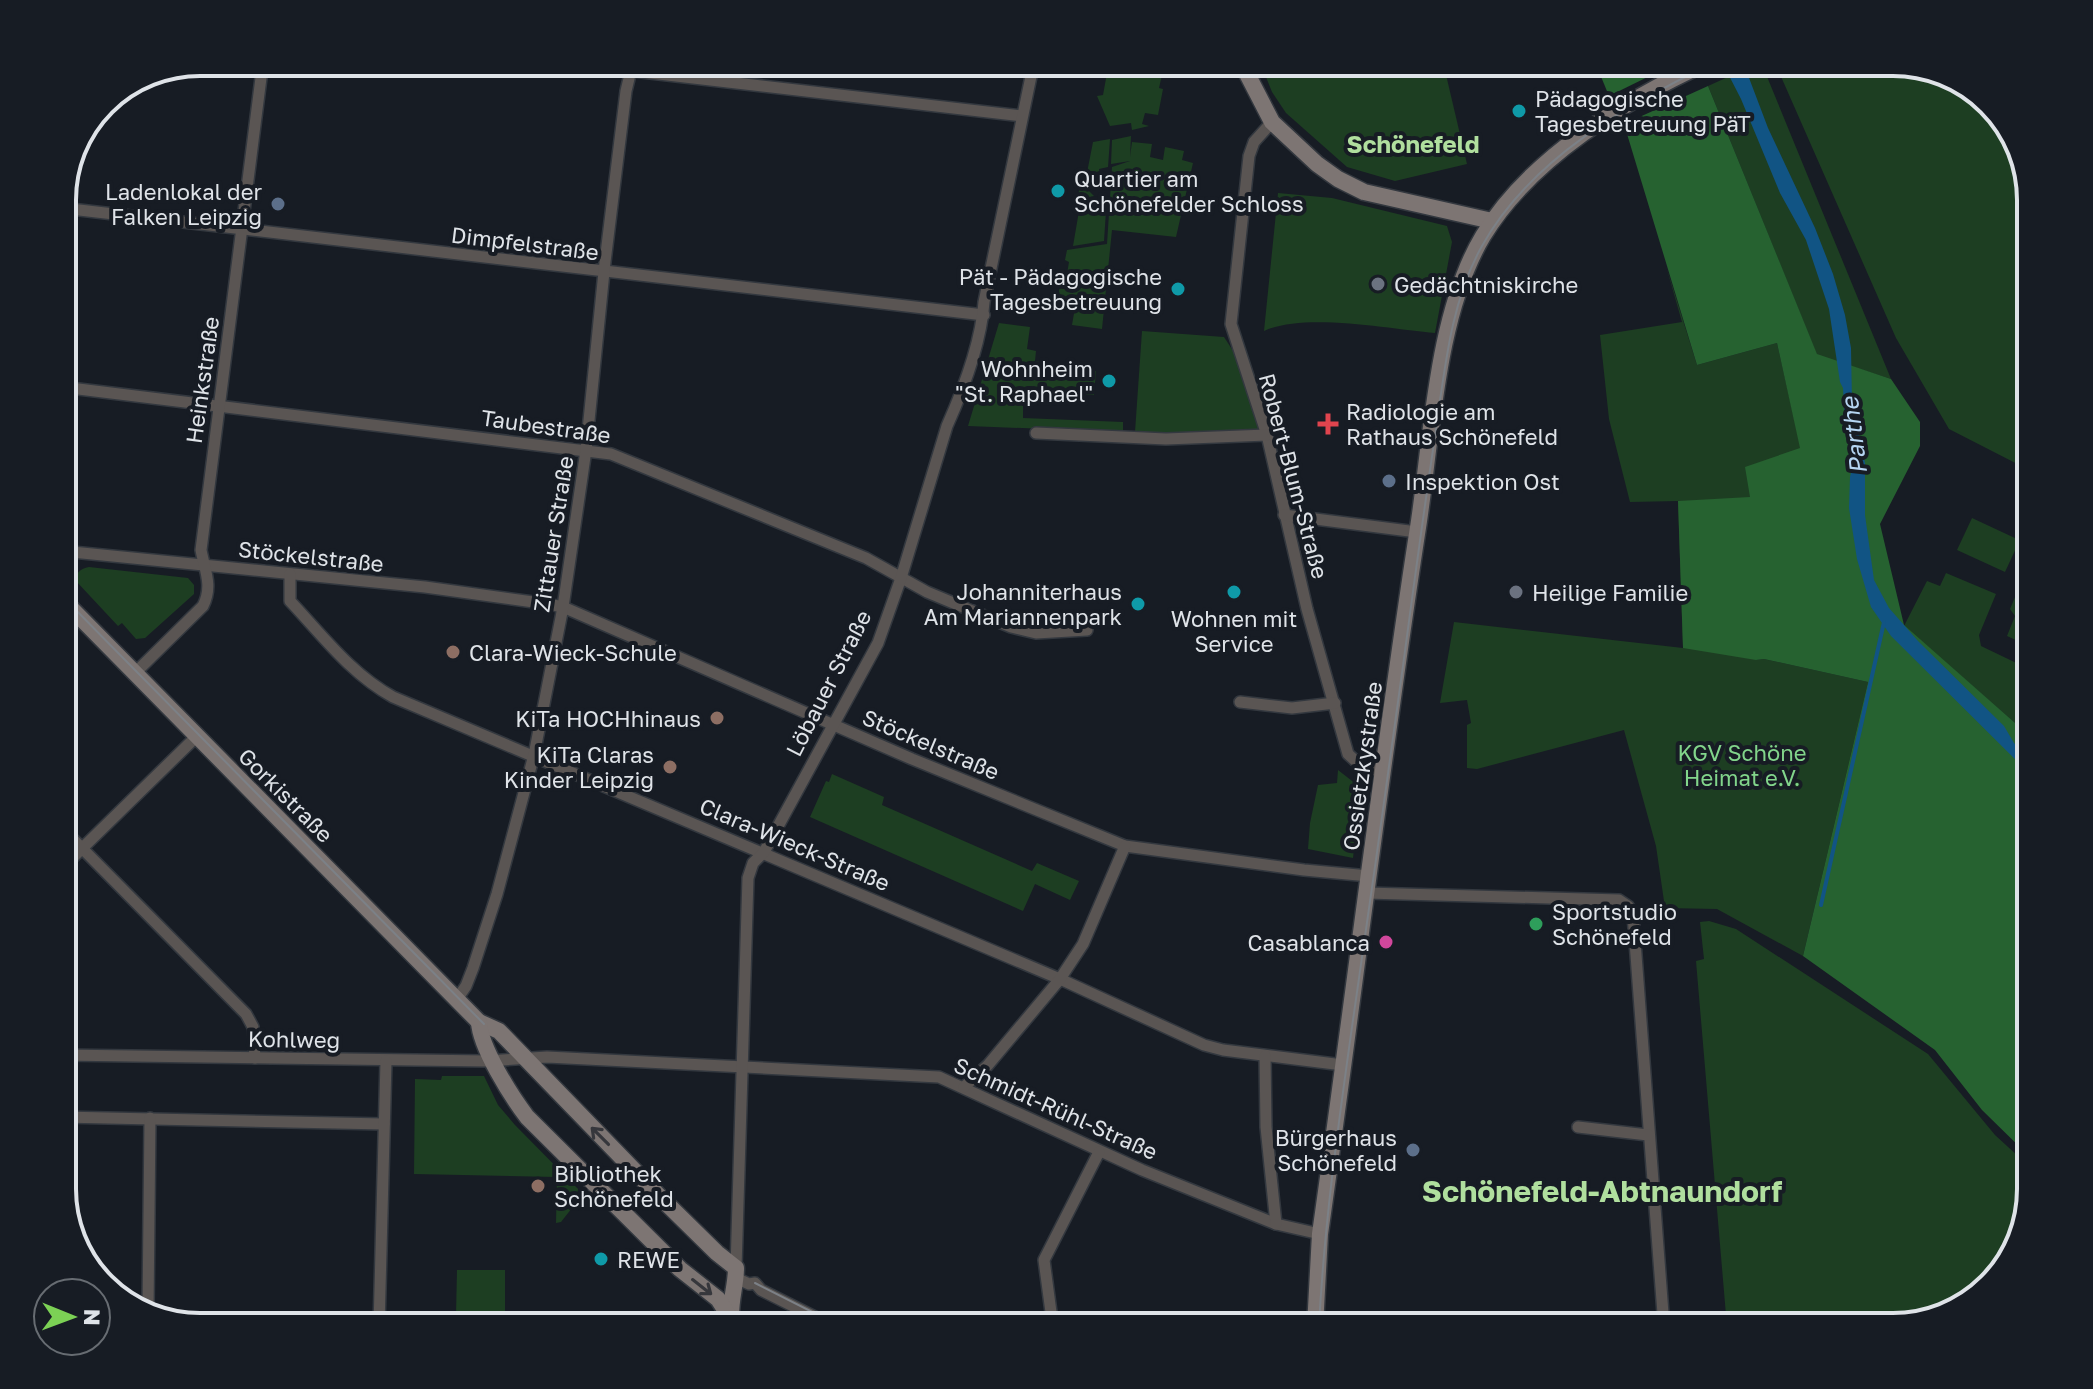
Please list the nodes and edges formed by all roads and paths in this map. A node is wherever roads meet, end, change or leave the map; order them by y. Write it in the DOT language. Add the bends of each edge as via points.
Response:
graph roads {
  1 [pos="261,76"];
  2 [pos="630,76"];
  3 [pos="704,76"];
  4 [pos="1031,76"];
  5 [pos="1248,76"];
  6 [pos="1680,76"];
  7 [pos="1022,116"];
  8 [pos="1272,122"];
  9 [pos="76,210"];
  10 [pos="1492,221"];
  11 [pos="242,230"];
  12 [pos="604,272"];
  13 [pos="984,315"];
  14 [pos="76,389"];
  15 [pos="217,407"];
  16 [pos="1036,433"];
  17 [pos="1267,435"];
  18 [pos="586,450"];
  19 [pos="1284,515"];
  20 [pos="1417,532"];
  21 [pos="76,552"];
  22 [pos="204,566"];
  23 [pos="290,574"];
  24 [pos="901,578"];
  25 [pos="563,607"];
  26 [pos="76,613"];
  27 [pos="1087,630"];
  28 [pos="135,673"];
  29 [pos="1240,702"];
  30 [pos="1335,703"];
  31 [pos="835,724"];
  32 [pos="197,736"];
  33 [pos="534,755"];
  34 [pos="1384,773"];
  35 [pos="76,842"];
  36 [pos="1125,846"];
  37 [pos="82,848"];
  38 [pos="764,852"];
  39 [pos="76,854"];
  40 [pos="1369,876"];
  41 [pos="1367,893"];
  42 [pos="1060,979"];
  43 [pos="457,999"];
  44 [pos="479,1022"];
  45 [pos="76,1055"];
  46 [pos="1265,1056"];
  47 [pos="526,1057"];
  48 [pos="255,1058"];
  49 [pos="386,1061"];
  50 [pos="494,1061"];
  51 [pos="1343,1065"];
  52 [pos="742,1066"];
  53 [pos="964,1087"];
  54 [pos="76,1117"];
  55 [pos="150,1118"];
  56 [pos="384,1124"];
  57 [pos="1578,1127"];
  58 [pos="1648,1135"];
  59 [pos="1099,1152"];
  60 [pos="1276,1224"];
  61 [pos="1320,1234"];
  62 [pos="736,1273"];
  63 [pos="148,1301"];
  64 [pos="379,1313"];
  65 [pos="726,1313"];
  66 [pos="731,1313"];
  67 [pos="807,1313"];
  68 [pos="1051,1313"];
  69 [pos="1316,1313"];
  70 [pos="1663,1313"];
  1 -- 11 [label="street, Heinkstraße"];
  2 -- 12 [label="street, Zittauer Straße"];
  3 -- 7 [label="street"];
  4 -- 7 [label="street, Löbauer Straße"];
  5 -- 8 [label="main road"];
  6 -- 10 [label="main road, Ossietzkystraße" via="1596,125 1515,193"];
  7 -- 13 [label="street, Löbauer Straße"];
  8 -- 10 [label="main road" via="1317,164 1364,192"];
  8 -- 17 [label="street, Robert-Blum-Straße" via="1249,156 1231,324"];
  9 -- 11 [label="street, Dimpfelstraße"];
  10 -- 20 [label="main road, Ossietzkystraße" via="1465,272 1451,322"];
  11 -- 12 [label="street, Dimpfelstraße"];
  11 -- 15 [label="street, Heinkstraße"];
  12 -- 13 [label="street, Dimpfelstraße"];
  12 -- 18 [label="street, Zittauer Straße"];
  13 -- 24 [label="street, Löbauer Straße"];
  14 -- 15 [label="street, Taubestraße"];
  15 -- 18 [label="street, Taubestraße"];
  15 -- 22 [label="street, Heinkstraße" via="201,550"];
  16 -- 17 [label="street" via="1166,439"];
  17 -- 19 [label="street, Robert-Blum-Straße"];
  18 -- 24 [label="street, Taubestraße" via="622,458 866,558"];
  18 -- 25 [label="street, Zittauer Straße"];
  19 -- 20 [label="street"];
  19 -- 30 [label="street, Robert-Blum-Straße"];
  20 -- 34 [label="main road, Ossietzkystraße"];
  21 -- 22 [label="street, Stöckelstraße"];
  22 -- 23 [label="street, Stöckelstraße"];
  22 -- 28 [label="street, Heinkstraße" via="209,595 203,606"];
  23 -- 25 [label="street, Stöckelstraße"];
  23 -- 33 [label="street, Clara-Wieck-Straße" via="290,601 374,686"];
  24 -- 27 [label="street, Taubestraße" via="1011,627 1036,633"];
  24 -- 31 [label="street, Löbauer Straße" via="878,643"];
  25 -- 31 [label="street, Stöckelstraße"];
  25 -- 33 [label="street, Zittauer Straße"];
  26 -- 28 [label="main road, Gorkistraße"];
  28 -- 32 [label="main road, Gorkistraße"];
  29 -- 30 [label="street" via="1292,708"];
  30 -- 34 [label="street, Robert-Blum-Straße" via="1348,754 1360,765"];
  31 -- 36 [label="street, Stöckelstraße"];
  31 -- 38 [label="street, Löbauer Straße"];
  32 -- 37 [label="street"];
  32 -- 43 [label="main road, Gorkistraße"];
  33 -- 38 [label="street, Clara-Wieck-Straße"];
  33 -- 43 [label="street, Zittauer Straße" via="490,918"];
  34 -- 40 [label="main road, Ossietzkystraße"];
  35 -- 37 [label="street"];
  36 -- 40 [label="street, Stöckelstraße"];
  36 -- 42 [label="street" via="1083,944"];
  37 -- 39 [label="street"];
  37 -- 48 [label="street" via="246,1014 253,1027"];
  38 -- 42 [label="street, Clara-Wieck-Straße"];
  38 -- 52 [label="street, Löbauer Straße" via="748,878"];
  40 -- 41 [label="main road, Ossietzkystraße"];
  41 -- 51 [label="main road, Ossietzkystraße"];
  41 -- 58 [label="street" via="1619,900 1628,906 1633,915"];
  42 -- 46 [label="street, Clara-Wieck-Straße" via="1204,1045"];
  42 -- 53 [label="street"];
  43 -- 44 [label="main road, Gorkistraße"];
  44 -- 47 [label="main road, Gorkistraße" via="499,1031"];
  44 -- 50 [label="main road, Gorkistraße"];
  45 -- 48 [label="street, Kohlweg"];
  46 -- 51 [label="street, Clara-Wieck-Straße"];
  46 -- 60 [label="street"];
  47 -- 50 [label="street, Kohlweg"];
  47 -- 52 [label="street, Schmidt-Rühl-Straße"];
  62 -- 47 [label="main road, Gorkistraße, one-way"];
  48 -- 49 [label="street, Kohlweg"];
  49 -- 50 [label="street, Kohlweg"];
  49 -- 56 [label="street"];
  50 -- 65 [label="main road, Gorkistraße, one-way" via="527,1117 680,1269 718,1299"];
  51 -- 61 [label="main road, Ossietzkystraße"];
  52 -- 53 [label="street, Schmidt-Rühl-Straße" via="931,1076"];
  52 -- 62 [label="street, Löbauer Straße"];
  53 -- 59 [label="street, Schmidt-Rühl-Straße"];
  54 -- 55 [label="street"];
  55 -- 56 [label="street"];
  55 -- 63 [label="street"];
  56 -- 64 [label="street"];
  57 -- 58 [label="street"];
  58 -- 70 [label="street"];
  59 -- 60 [label="street, Schmidt-Rühl-Straße"];
  59 -- 68 [label="street" via="1044,1260"];
  60 -- 61 [label="street, Schmidt-Rühl-Straße"];
  61 -- 69 [label="main road, Ossietzkystraße"];
  62 -- 66 [label="main road, Löbauer Straße"];
  62 -- 67 [label="street, Gorkistraße"];
}
